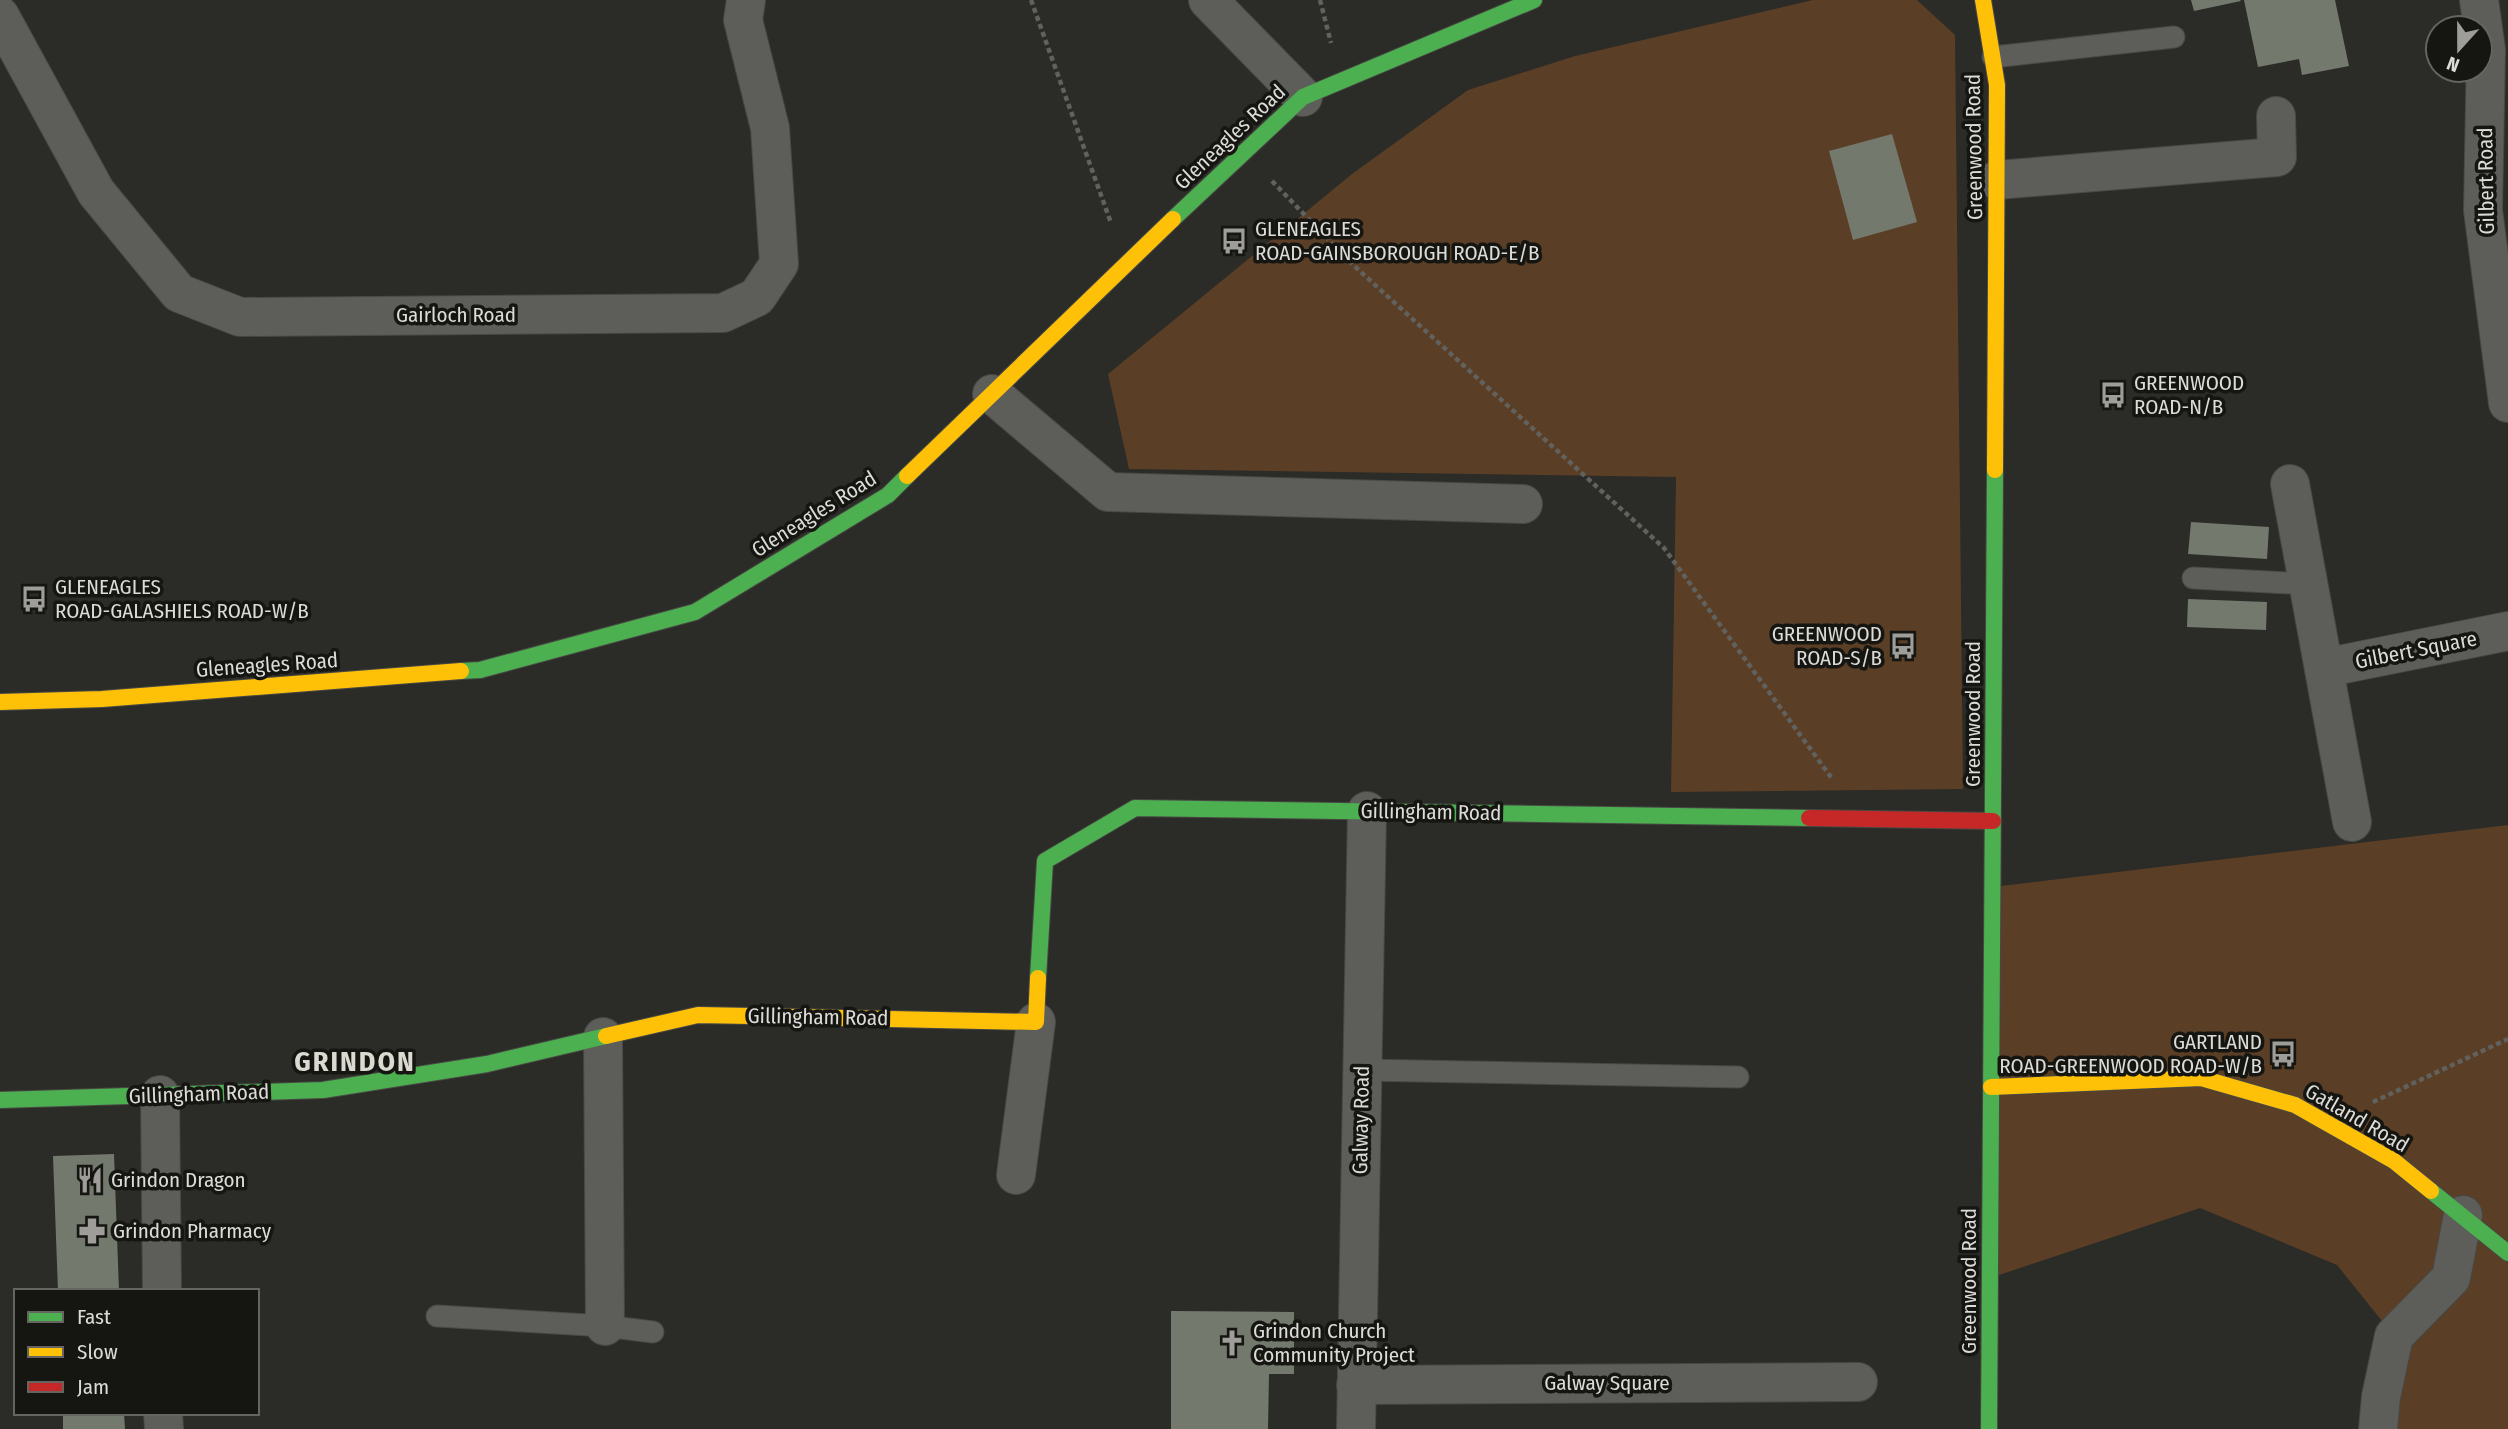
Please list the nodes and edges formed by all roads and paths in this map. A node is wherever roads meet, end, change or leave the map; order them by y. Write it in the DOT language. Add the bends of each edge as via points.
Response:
graph roads {
  1 [pos="746,0"];
  2 [pos="1031,0"];
  3 [pos="1209,0"];
  4 [pos="1534,0"];
  5 [pos="1983,0"];
  6 [pos="2479,0"];
  7 [pos="0,16"];
  8 [pos="2174,37"];
  9 [pos="1993,57"];
  10 [pos="1303,97"];
  11 [pos="2276,116"];
  12 [pos="1244,152"];
  13 [pos="1997,180"];
  14 [pos="1125,264"];
  15 [pos="992,394"];
  16 [pos="2508,403"];
  17 [pos="2290,484"];
  18 [pos="1523,504"];
  19 [pos="2193,578"];
  20 [pos="2308,584"];
  21 [pos="2508,631"];
  22 [pos="2324,668"];
  23 [pos="0,702"];
  24 [pos="1367,811"];
  25 [pos="1842,819"];
  26 [pos="1993,821"];
  27 [pos="2352,822"];
  28 [pos="1035,1022"];
  29 [pos="603,1037"];
  30 [pos="2508,1039"];
  31 [pos="1362,1070"];
  32 [pos="1738,1077"];
  33 [pos="1991,1087"];
  34 [pos="160,1095"];
  35 [pos="0,1100"];
  36 [pos="2328,1124"];
  37 [pos="1016,1175"];
  38 [pos="2463,1215"];
  39 [pos="2508,1252"];
  40 [pos="162,1289"];
  41 [pos="437,1316"];
  42 [pos="604,1326"];
  43 [pos="653,1332"];
  44 [pos="1858,1382"];
  45 [pos="1356,1385"];
  46 [pos="1356,1429"];
  47 [pos="1989,1429"];
  48 [pos="2378,1429"];
  1 -- 7 [label="street, Gairloch Road" via="743,20 770,128 779,264 757,297 723,313 240,317 180,293 96,191"];
  2 -- 14 [label="path"];
  3 -- 10 [label="street"];
  4 -- 10 [label="street, Gleneagles Road"];
  5 -- 9 [label="street, Greenwood Road"];
  6 -- 16 [label="street, Gilbert Road" via="2486,50 2483,210"];
  8 -- 9 [label="lane"];
  9 -- 13 [label="street, Greenwood Road"];
  10 -- 12 [label="street, Gleneagles Road"];
  11 -- 13 [label="street" via="2277,157"];
  12 -- 14 [label="street, Gleneagles Road"];
  12 -- 25 [label="path" via="1351,263 1664,548 1832,777"];
  13 -- 26 [label="street, Greenwood Road"];
  14 -- 15 [label="street, Gleneagles Road"];
  15 -- 18 [label="street" via="1108,492"];
  15 -- 23 [label="street, Gleneagles Road" via="888,495 695,612 480,670 102,699"];
  17 -- 20 [label="street"];
  19 -- 20 [label="lane"];
  20 -- 22 [label="street"];
  21 -- 22 [label="street, Gilbert Square"];
  22 -- 27 [label="street"];
  24 -- 25 [label="street, Gillingham Road"];
  24 -- 28 [label="street, Gillingham Road" via="1135,808 1045,861"];
  24 -- 31 [label="street, Galway Road"];
  25 -- 26 [label="street, Gillingham Road"];
  26 -- 33 [label="street, Greenwood Road"];
  28 -- 29 [label="street, Gillingham Road" via="698,1015"];
  28 -- 37 [label="street, Gillingham Road"];
  29 -- 34 [label="street, Gillingham Road" via="487,1064 323,1090"];
  29 -- 42 [label="street"];
  30 -- 36 [label="path"];
  31 -- 32 [label="lane"];
  31 -- 45 [label="street, Galway Road"];
  33 -- 36 [label="street, Gatland Road" via="2201,1078 2295,1105"];
  33 -- 47 [label="street, Greenwood Road"];
  34 -- 35 [label="street, Gillingham Road"];
  34 -- 40 [label="street"];
  36 -- 38 [label="street, Gatland Road" via="2394,1161"];
  38 -- 39 [label="street, Gatland Road"];
  38 -- 48 [label="street" via="2451,1278 2394,1336"];
  41 -- 42 [label="lane"];
  42 -- 43 [label="lane"];
  44 -- 45 [label="street, Galway Square"];
  45 -- 46 [label="street, Galway Road"];
}
